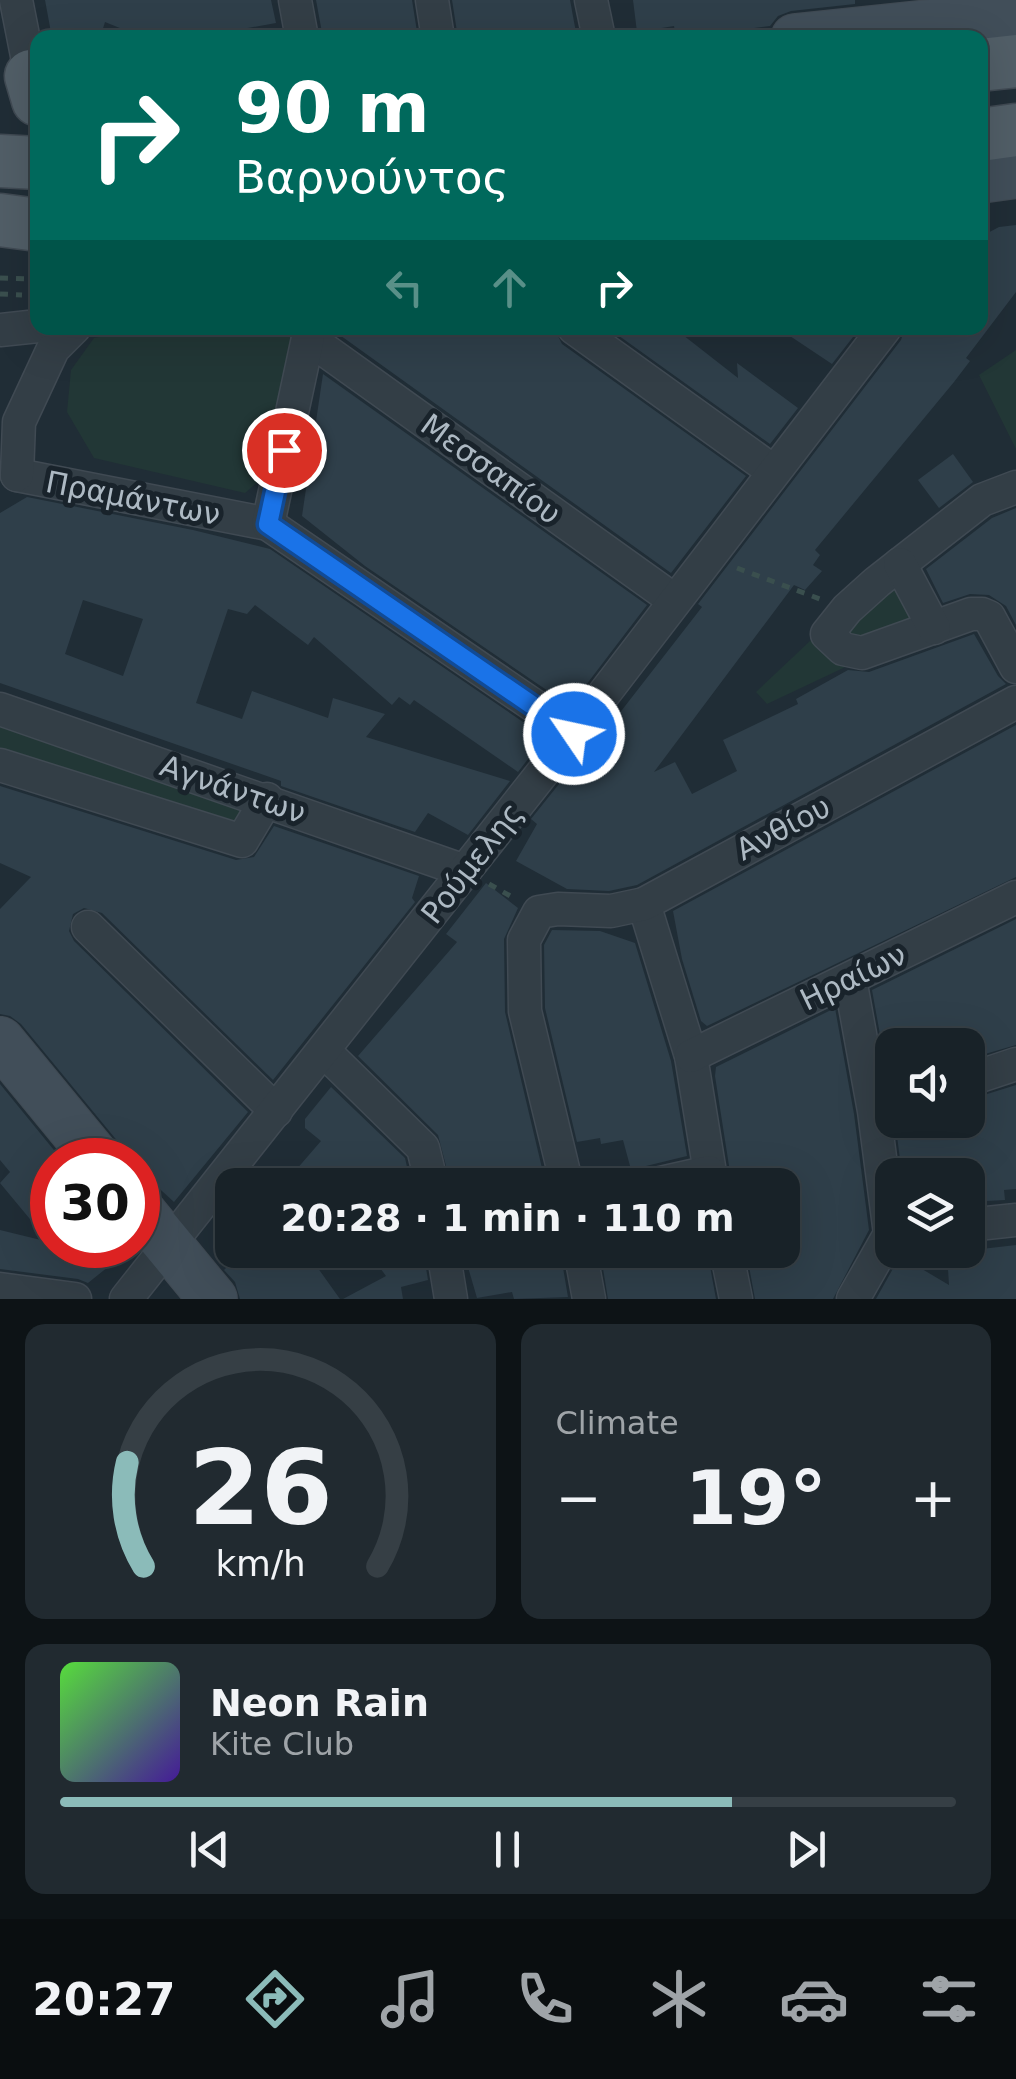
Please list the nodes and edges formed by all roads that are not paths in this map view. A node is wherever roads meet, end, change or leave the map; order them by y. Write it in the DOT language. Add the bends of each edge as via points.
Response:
graph roads {
  1 [pos="16,0"];
  2 [pos="295,0"];
  3 [pos="432,0"];
  4 [pos="591,0"];
  5 [pos="1013,23"];
  6 [pos="294,30"];
  7 [pos="437,30"];
  8 [pos="598,30"];
  9 [pos="911,30"];
  10 [pos="988,56"];
  11 [pos="27,83"];
  12 [pos="1016,130"];
  13 [pos="988,133"];
  14 [pos="0,161"];
  15 [pos="30,163"];
  16 [pos="1016,174"];
  17 [pos="988,177"];
  18 [pos="0,220"];
  19 [pos="30,224"];
  20 [pos="30,327"];
  21 [pos="0,330"];
  22 [pos="67,335"];
  23 [pos="308,335"];
  24 [pos="311,335"];
  25 [pos="584,335"];
  26 [pos="880,335"];
  27 [pos="9,412"];
  28 [pos="773,472"];
  29 [pos="8,487"];
  30 [pos="1016,487"];
  31 [pos="268,524"];
  32 [pos="900,564"];
  33 [pos="674,600"];
  34 [pos="934,628"];
  35 [pos="1016,668"];
  36 [pos="1016,702"];
  37 [pos="0,709"];
  38 [pos="574,734"];
  39 [pos="0,765"];
  40 [pos="266,799"];
  41 [pos="465,871"];
  42 [pos="1016,898"];
  43 [pos="644,904"];
  44 [pos="88,928"];
  45 [pos="850,979"];
  46 [pos="0,1042"];
  47 [pos="324,1051"];
  48 [pos="690,1056"];
  49 [pos="1016,1064"];
  50 [pos="985,1074"];
  51 [pos="875,1077"];
  52 [pos="276,1112"];
  53 [pos="80,1138"];
  54 [pos="428,1168"];
  55 [pos="563,1168"];
  56 [pos="708,1168"];
  57 [pos="1016,1220"];
  58 [pos="985,1223"];
  59 [pos="160,1234"];
  60 [pos="170,1246"];
  61 [pos="875,1262"];
  62 [pos="446,1268"];
  63 [pos="583,1268"];
  64 [pos="730,1268"];
  65 [pos="0,1289"];
  66 [pos="75,1299"];
  67 [pos="126,1299"];
  68 [pos="213,1299"];
  69 [pos="451,1299"];
  70 [pos="589,1299"];
  71 [pos="736,1299"];
  72 [pos="854,1299"];
  1 -- 11 [label="street"];
  2 -- 6 [label="street"];
  3 -- 7 [label="street"];
  4 -- 8 [label="street"];
  5 -- 9 [label="street"];
  5 -- 10 [label="main road"];
  12 -- 13 [label="main road"];
  14 -- 15 [label="main road"];
  16 -- 17 [label="street"];
  18 -- 19 [label="main road"];
  20 -- 21 [label="street"];
  22 -- 27 [label="street"];
  23 -- 31 [label="street"];
  24 -- 33 [label="street, Μεσσαπίου"];
  25 -- 28 [label="street"];
  26 -- 28 [label="street, Ρούμελης"];
  27 -- 29 [label="street"];
  28 -- 33 [label="street, Ρούμελης"];
  29 -- 31 [label="street, Πραμάντων"];
  30 -- 32 [label="street" via="982,500"];
  31 -- 38 [label="street, Πραμάντων"];
  32 -- 34 [label="street"];
  32 -- 34 [label="street" via="837,621 842,649 862,653"];
  33 -- 38 [label="street, Ρούμελης"];
  34 -- 35 [label="street" via="982,614"];
  36 -- 43 [label="street, Ανθίου"];
  37 -- 40 [label="street, Αγνάντων"];
  38 -- 41 [label="street, Ρούμελης"];
  39 -- 40 [label="street" via="242,842"];
  40 -- 41 [label="street, Αγνάντων"];
  41 -- 47 [label="street, Ρούμελης"];
  42 -- 45 [label="street, Ηραίων"];
  43 -- 48 [label="street"];
  43 -- 55 [label="street, Ανθίου" via="539,912 524,940 525,1011"];
  44 -- 52 [label="street"];
  45 -- 48 [label="street, Ηραίων"];
  45 -- 51 [label="street"];
  46 -- 53 [label="street"];
  47 -- 52 [label="street, Ρούμελης"];
  47 -- 54 [label="street" via="423,1148"];
  48 -- 56 [label="street"];
  49 -- 50 [label="street"];
  52 -- 60 [label="street, Ρούμελης"];
  57 -- 58 [label="street"];
  59 -- 60 [label="street"];
  60 -- 67 [label="street, Ρούμελης"];
  60 -- 68 [label="street"];
  61 -- 72 [label="street"];
  62 -- 69 [label="street"];
  63 -- 70 [label="street"];
  64 -- 71 [label="street"];
  65 -- 66 [label="street"];
}
